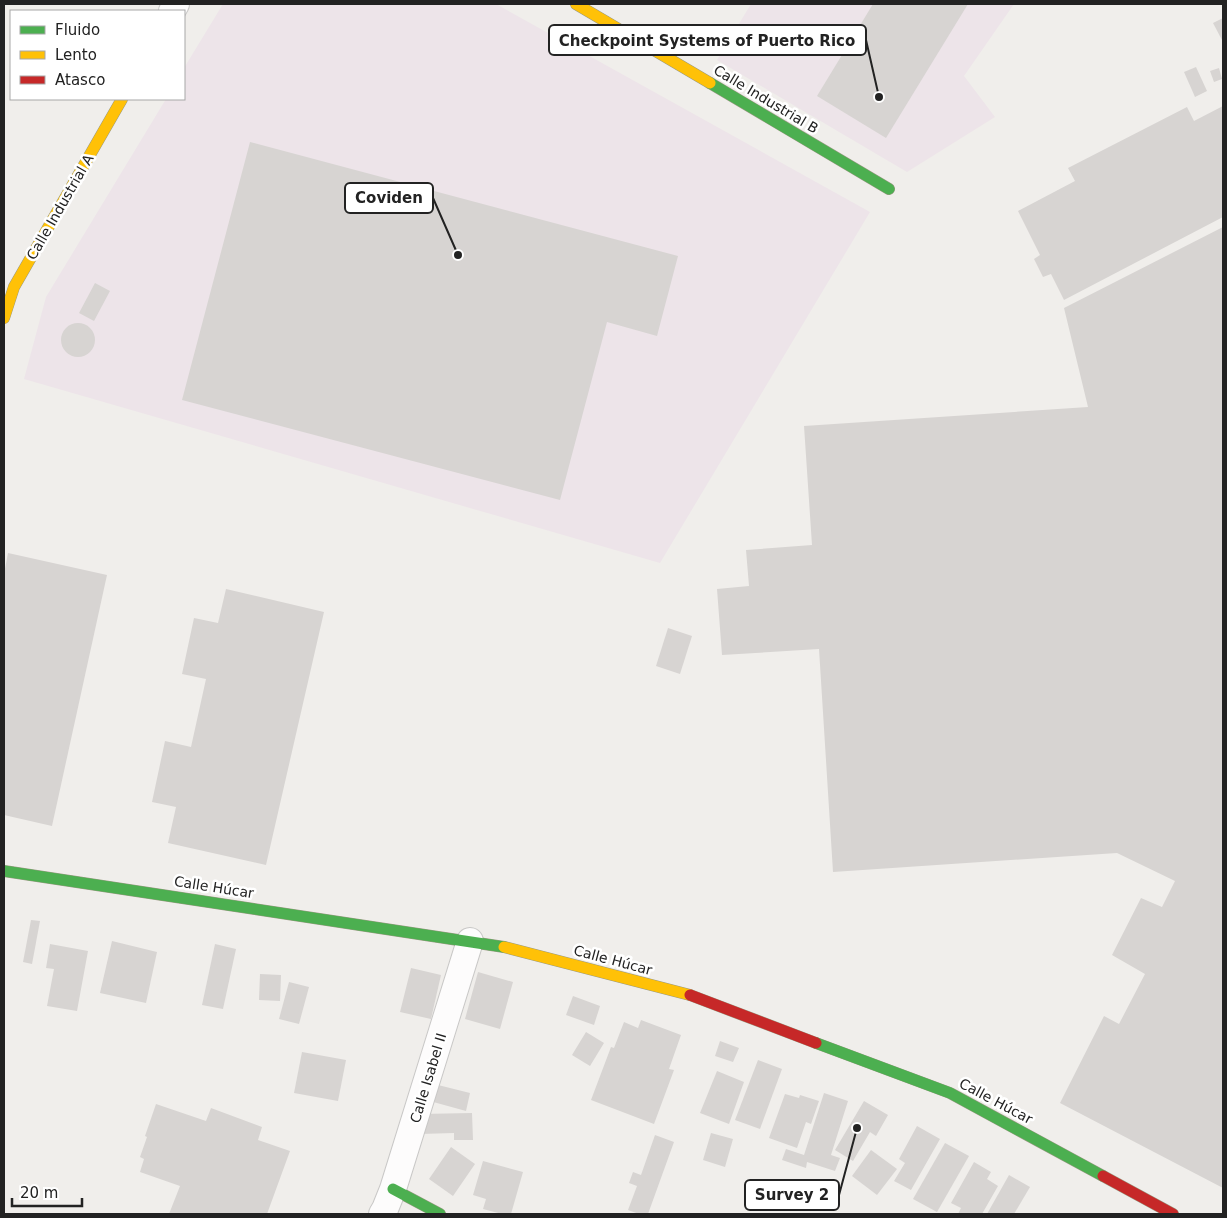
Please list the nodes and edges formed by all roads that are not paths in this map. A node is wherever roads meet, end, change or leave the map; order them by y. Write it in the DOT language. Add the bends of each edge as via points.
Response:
graph roads {
  1 [pos="576,4"];
  2 [pos="121,100"];
  3 [pos="889,189"];
  4 [pos="4,318"];
  5 [pos="4,871"];
  6 [pos="470,941"];
  7 [pos="393,1189"];
  8 [pos="382,1214"];
  9 [pos="440,1214"];
  10 [pos="1174,1214"];
  1 -- 3 [label="street, Calle Industrial B"];
  2 -- 4 [label="street, Calle Industrial A" via="14,287"];
  5 -- 6 [label="street, Calle Húcar"];
  6 -- 7 [label="street, Calle Isabel II"];
  6 -- 10 [label="street, Calle Húcar" via="692,996 950,1093"];
  7 -- 8 [label="street, Calle Isabel II"];
  7 -- 9 [label="street"];
}
